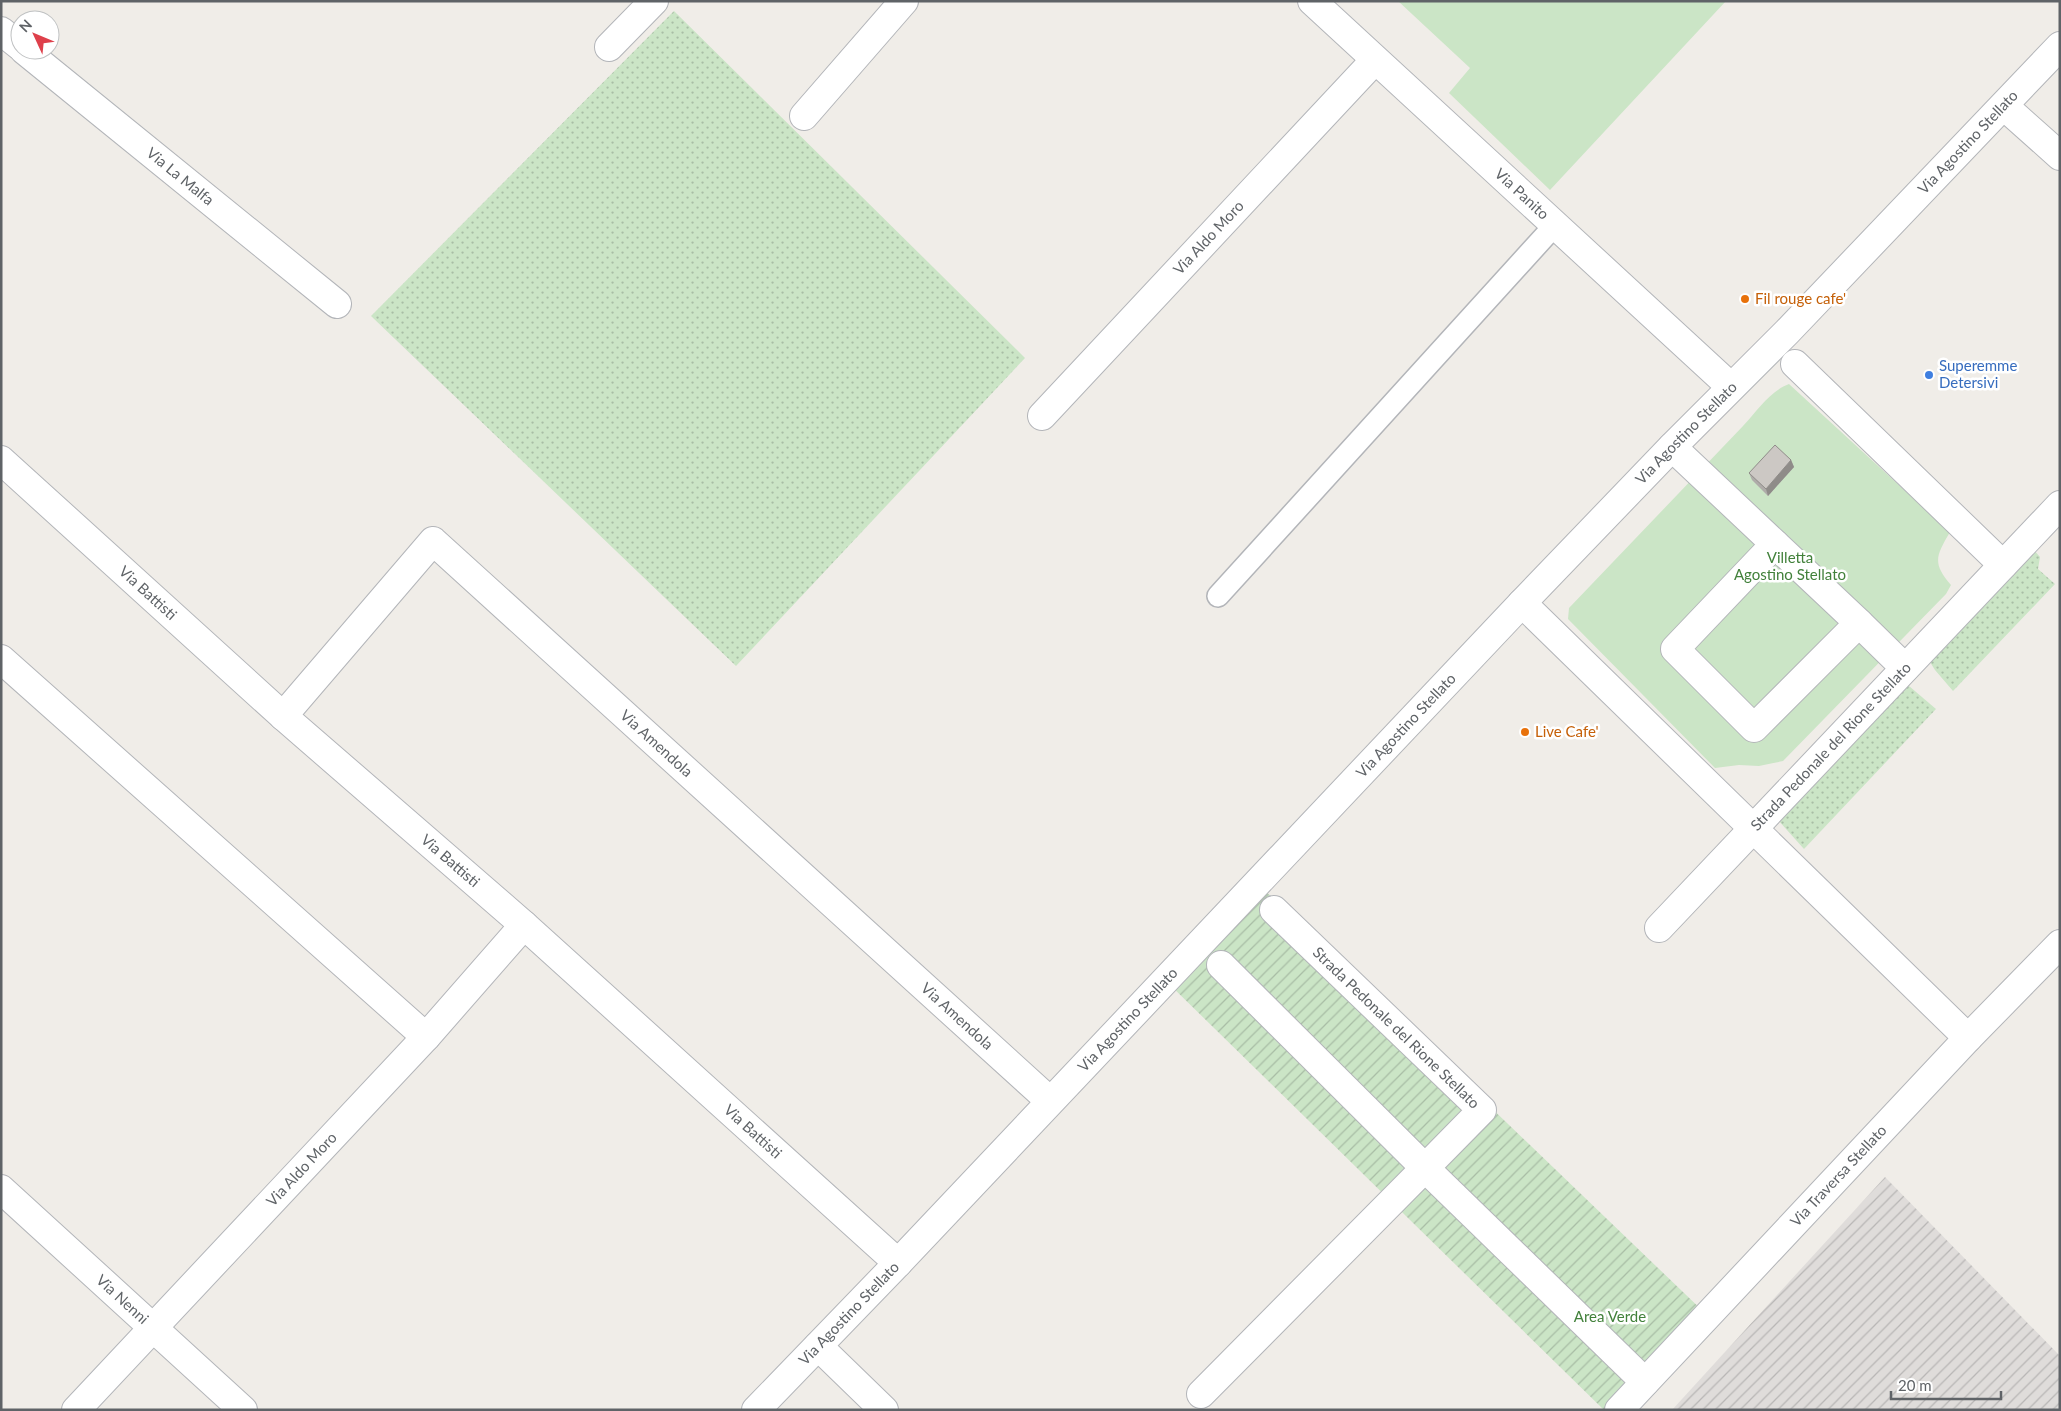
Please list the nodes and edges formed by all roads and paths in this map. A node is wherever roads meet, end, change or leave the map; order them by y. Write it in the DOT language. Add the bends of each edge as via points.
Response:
graph roads {
  1 [pos="654,1"];
  2 [pos="904,1"];
  3 [pos="1312,1"];
  4 [pos="2060,46"];
  5 [pos="609,47"];
  6 [pos="36,60"];
  7 [pos="1375,60"];
  8 [pos="2004,106"];
  9 [pos="804,116"];
  10 [pos="2060,156"];
  11 [pos="1555,225"];
  12 [pos="337,304"];
  13 [pos="1795,364"];
  14 [pos="1731,387"];
  15 [pos="1042,416"];
  16 [pos="1672,447"];
  17 [pos="1,460"];
  18 [pos="2060,505"];
  19 [pos="1775,544"];
  20 [pos="2003,565"];
  21 [pos="1218,596"];
  22 [pos="1522,603"];
  23 [pos="1859,623"];
  24 [pos="1,659"];
  25 [pos="1905,668"];
  26 [pos="282,716"];
  27 [pos="1754,828"];
  28 [pos="1274,910"];
  29 [pos="524,925"];
  30 [pos="1659,928"];
  31 [pos="2060,944"];
  32 [pos="1222,964"];
  33 [pos="426,1037"];
  34 [pos="1968,1038"];
  35 [pos="1050,1101"];
  36 [pos="1425,1168"];
  37 [pos="1,1189"];
  38 [pos="898,1262"];
  39 [pos="152,1328"];
  40 [pos="818,1346"];
  41 [pos="1645,1382"];
  42 [pos="1201,1394"];
  43 [pos="76,1410"];
  44 [pos="243,1410"];
  45 [pos="756,1410"];
  46 [pos="884,1410"];
  47 [pos="1619,1410"];
  1 -- 5 [label="street"];
  2 -- 9 [label="street"];
  3 -- 7 [label="street, Via Panito"];
  4 -- 8 [label="street, Via Agostino Stellato"];
  6 -- 12 [label="street, Via La Malfa"];
  7 -- 11 [label="street, Via Panito"];
  7 -- 15 [label="street, Via Aldo Moro"];
  8 -- 10 [label="street"];
  8 -- 14 [label="street, Via Agostino Stellato"];
  11 -- 14 [label="street, Via Panito"];
  11 -- 21 [label="lane"];
  13 -- 20 [label="street"];
  14 -- 16 [label="street, Via Agostino Stellato"];
  16 -- 19 [label="street"];
  16 -- 22 [label="street, Via Agostino Stellato"];
  17 -- 26 [label="street, Via Battisti"];
  18 -- 20 [label="street, Strada Pedonale del Rione Stellato"];
  19 -- 23 [label="street"];
  19 -- 23 [label="street" via="1675,649 1754,728"];
  20 -- 25 [label="street, Strada Pedonale del Rione Stellato"];
  22 -- 27 [label="street"];
  22 -- 35 [label="street, Via Agostino Stellato"];
  23 -- 25 [label="street"];
  24 -- 33 [label="street"];
  25 -- 27 [label="street, Strada Pedonale del Rione Stellato"];
  26 -- 29 [label="street, Via Battisti"];
  26 -- 35 [label="street, Via Amendola" via="433,541"];
  27 -- 30 [label="street, Strada Pedonale del Rione Stellato"];
  27 -- 34 [label="street"];
  28 -- 36 [label="street, Strada Pedonale del Rione Stellato" via="1482,1110"];
  29 -- 33 [label="street, Via Aldo Moro"];
  29 -- 38 [label="street, Via Battisti"];
  31 -- 34 [label="street, Via Traversa Stellato"];
  32 -- 36 [label="street"];
  33 -- 39 [label="street, Via Aldo Moro"];
  34 -- 41 [label="street, Via Traversa Stellato"];
  35 -- 38 [label="street, Via Agostino Stellato"];
  36 -- 41 [label="street"];
  36 -- 42 [label="street, Strada Pedonale del Rione Stellato"];
  37 -- 39 [label="street, Via Nenni"];
  38 -- 40 [label="street, Via Agostino Stellato"];
  39 -- 43 [label="street, Via Aldo Moro"];
  39 -- 44 [label="street, Via Nenni"];
  40 -- 45 [label="street, Via Agostino Stellato"];
  40 -- 46 [label="street"];
  41 -- 47 [label="street, Via Traversa Stellato"];
}
